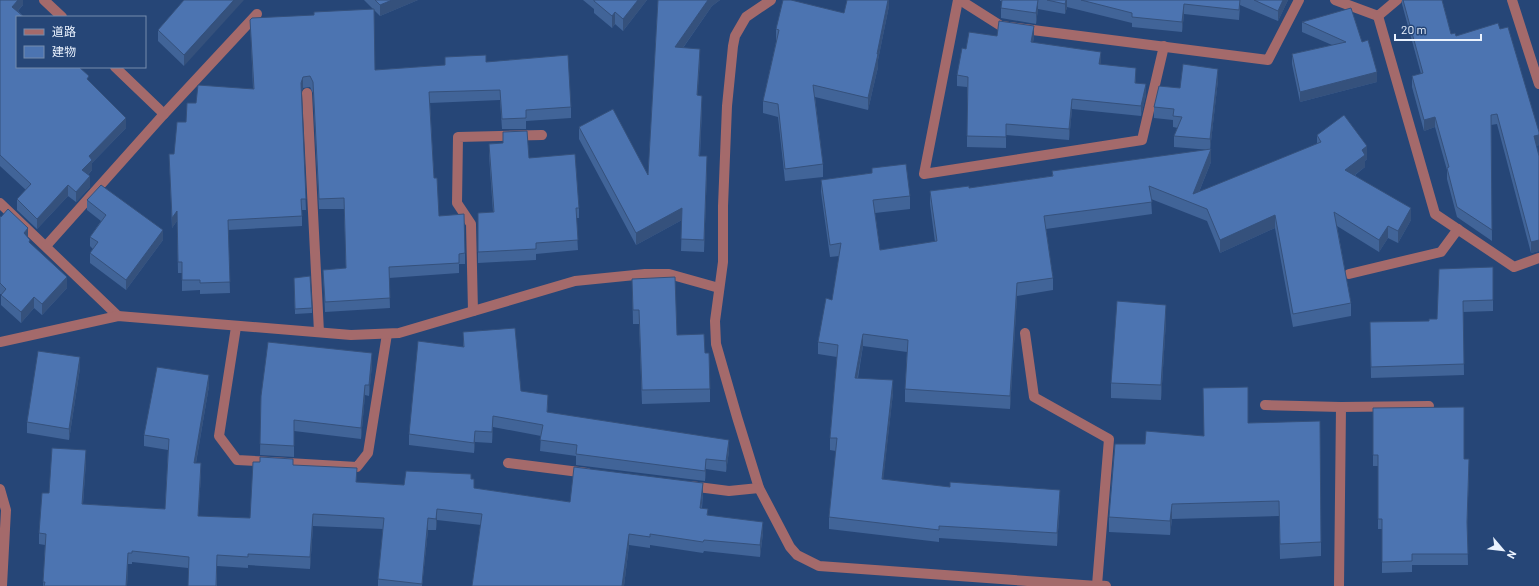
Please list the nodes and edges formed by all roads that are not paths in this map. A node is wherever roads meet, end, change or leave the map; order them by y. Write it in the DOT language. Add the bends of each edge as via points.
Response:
graph roads {
  1 [pos="44,0"];
  2 [pos="772,0"];
  3 [pos="959,0"];
  4 [pos="1300,0"];
  5 [pos="1335,0"];
  6 [pos="1397,0"];
  7 [pos="1512,0"];
  8 [pos="257,14"];
  9 [pos="61,16"];
  10 [pos="1378,16"];
  11 [pos="1164,46"];
  12 [pos="116,68"];
  13 [pos="1539,84"];
  14 [pos="307,93"];
  15 [pos="164,114"];
  16 [pos="542,135"];
  17 [pos="0,203"];
  18 [pos="1458,229"];
  19 [pos="46,246"];
  20 [pos="1539,258"];
  21 [pos="1349,274"];
  22 [pos="719,288"];
  23 [pos="473,312"];
  24 [pos="118,316"];
  25 [pos="236,326"];
  26 [pos="319,332"];
  27 [pos="1025,333"];
  28 [pos="387,334"];
  29 [pos="0,342"];
  30 [pos="1265,405"];
  31 [pos="1429,406"];
  32 [pos="1341,407"];
  33 [pos="508,463"];
  34 [pos="595,474"];
  35 [pos="682,485"];
  36 [pos="759,488"];
  37 [pos="0,489"];
  38 [pos="2,586"];
  39 [pos="1100,586"];
  40 [pos="1339,586"];
  1 -- 9 [label="street"];
  2 -- 22 [label="street" via="746,17 735,36 733,46 727,106 723,262"];
  3 -- 11 [label="street" via="1001,26"];
  3 -- 11 [label="street" via="924,174 1142,140"];
  4 -- 11 [label="street" via="1268,60"];
  5 -- 10 [label="street"];
  6 -- 10 [label="street"];
  7 -- 13 [label="street"];
  8 -- 15 [label="street"];
  10 -- 18 [label="street" via="1435,214"];
  12 -- 15 [label="street"];
  14 -- 26 [label="street"];
  15 -- 19 [label="street"];
  16 -- 23 [label="street" via="458,137 456,203 471,224"];
  17 -- 19 [label="street"];
  18 -- 20 [label="street" via="1514,267"];
  18 -- 21 [label="street" via="1441,252"];
  19 -- 24 [label="street"];
  22 -- 23 [label="street" via="669,274 617,276 575,281"];
  22 -- 36 [label="street" via="715,320 716,344"];
  23 -- 28 [label="street" via="399,333"];
  24 -- 25 [label="street"];
  24 -- 29 [label="street"];
  25 -- 26 [label="street"];
  25 -- 28 [label="street" via="219,436 237,460 356,467 368,453"];
  26 -- 28 [label="street" via="351,335"];
  27 -- 39 [label="street" via="1034,398 1109,440"];
  30 -- 32 [label="street"];
  31 -- 32 [label="street"];
  32 -- 40 [label="street"];
  33 -- 34 [label="street"];
  35 -- 36 [label="street" via="729,491"];
  36 -- 39 [label="street" via="790,547 797,555 819,566"];
  37 -- 38 [label="street" via="6,510"];
}
